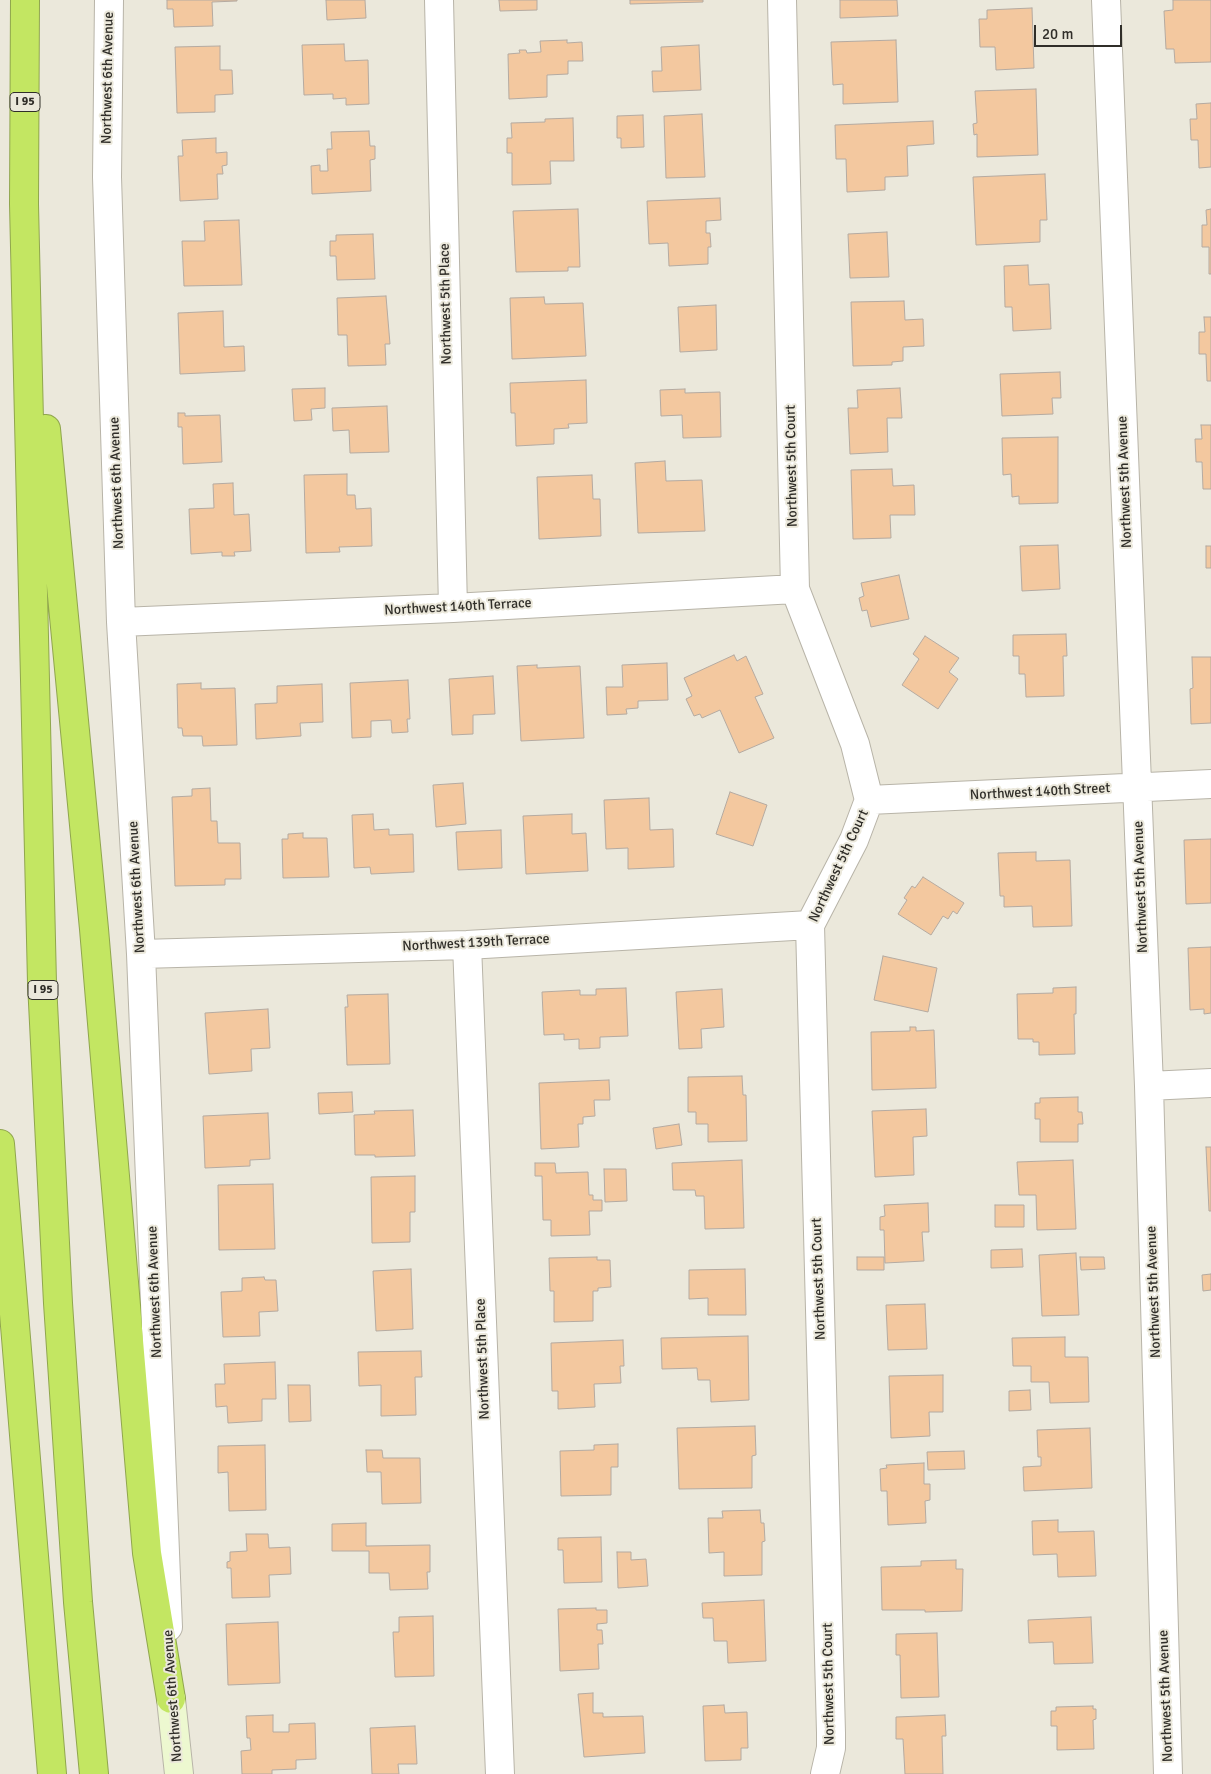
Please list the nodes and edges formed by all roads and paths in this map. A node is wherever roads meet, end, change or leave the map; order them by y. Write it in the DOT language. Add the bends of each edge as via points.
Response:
graph roads {
  1 [pos="25,0"];
  2 [pos="109,0"];
  3 [pos="439,0"];
  4 [pos="782,0"];
  5 [pos="1106,0"];
  6 [pos="24,204"];
  7 [pos="795,589"];
  8 [pos="453,608"];
  9 [pos="122,622"];
  10 [pos="1211,784"];
  11 [pos="1137,787"];
  12 [pos="869,800"];
  13 [pos="810,926"];
  14 [pos="467,945"];
  15 [pos="141,954"];
  16 [pos="1211,1083"];
  17 [pos="1149,1086"];
  18 [pos="0,1144"];
  19 [pos="171,1699"];
  20 [pos="52,1774"];
  21 [pos="94,1774"];
  22 [pos="179,1774"];
  23 [pos="500,1774"];
  24 [pos="825,1774"];
  25 [pos="1168,1774"];
  1 -- 6 [label="highway, I 95"];
  2 -- 9 [label="street, Northwest 6th Avenue" via="107,177"];
  3 -- 8 [label="street, Northwest 5th Place"];
  4 -- 7 [label="street, Northwest 5th Court"];
  5 -- 11 [label="street, Northwest 5th Avenue"];
  6 -- 19 [label="highway" via="94,929 147,1553"];
  6 -- 21 [label="highway, I 95" via="42,983 59,1322 78,1602"];
  7 -- 8 [label="street, Northwest 140th Terrace"];
  7 -- 12 [label="street, Northwest 5th Court" via="855,744"];
  8 -- 9 [label="street, Northwest 140th Terrace"];
  9 -- 15 [label="street, Northwest 6th Avenue"];
  10 -- 11 [label="street, Northwest 140th Street"];
  11 -- 12 [label="street, Northwest 140th Street"];
  11 -- 17 [label="street, Northwest 5th Avenue"];
  12 -- 13 [label="street, Northwest 5th Court" via="854,840"];
  13 -- 14 [label="street, Northwest 139th Terrace"];
  13 -- 24 [label="street, Northwest 5th Court" via="831,1733"];
  14 -- 15 [label="street, Northwest 139th Terrace"];
  14 -- 23 [label="street, Northwest 5th Place"];
  15 -- 19 [label="street, Northwest 6th Avenue"];
  16 -- 17 [label="street"];
  17 -- 25 [label="street, Northwest 5th Avenue"];
  18 -- 20 [label="highway"];
  19 -- 22 [label="main road, Northwest 6th Avenue"];
}
